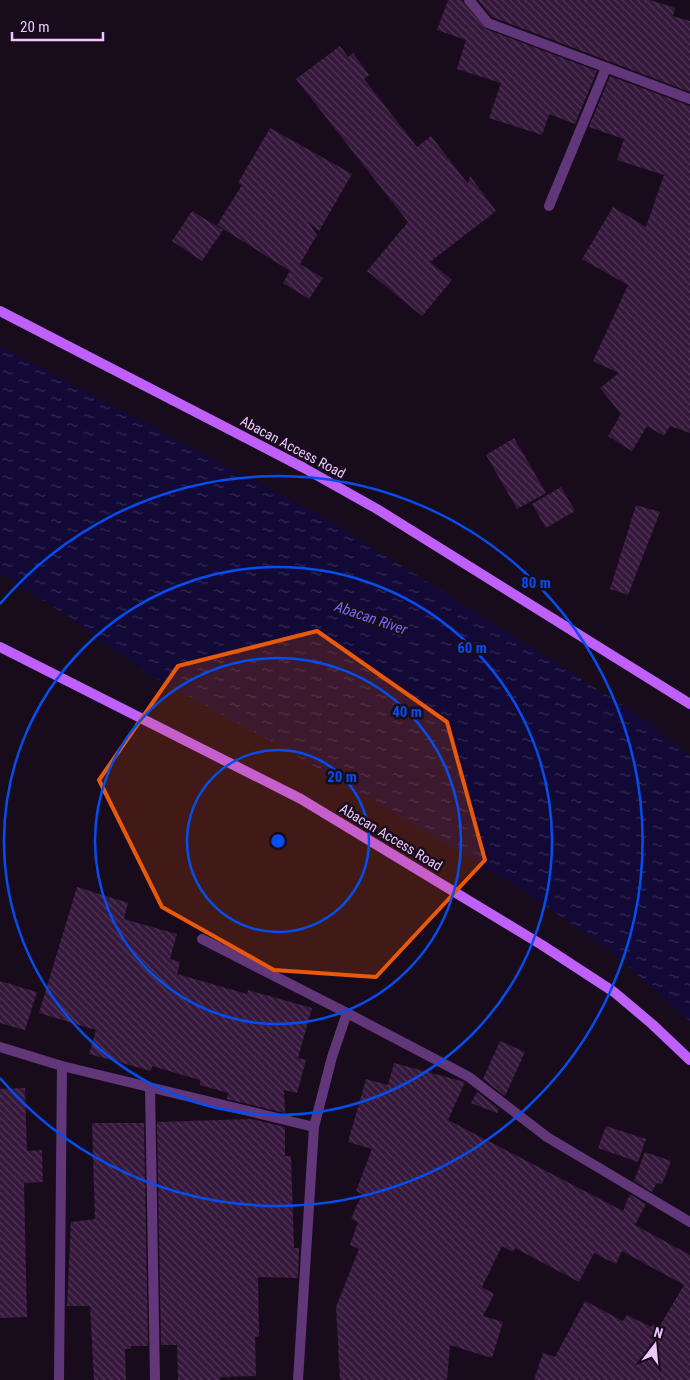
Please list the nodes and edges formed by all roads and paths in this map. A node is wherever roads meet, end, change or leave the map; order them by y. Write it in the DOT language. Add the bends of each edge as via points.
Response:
graph roads {
  1 [pos="468,0"];
  2 [pos="606,68"];
  3 [pos="690,99"];
  4 [pos="549,206"];
  5 [pos="0,311"];
  6 [pos="0,648"];
  7 [pos="690,704"];
  8 [pos="202,939"];
  9 [pos="347,1013"];
  10 [pos="0,1046"];
  11 [pos="690,1060"];
  12 [pos="62,1066"];
  13 [pos="150,1088"];
  14 [pos="314,1127"];
  15 [pos="690,1222"];
  16 [pos="59,1380"];
  17 [pos="155,1380"];
  18 [pos="298,1380"];
  1 -- 2 [label="street" via="488,23"];
  2 -- 3 [label="street"];
  2 -- 4 [label="street"];
  5 -- 7 [label="street, Abacan Access Road" via="377,509"];
  6 -- 11 [label="street, Abacan Access Road" via="301,799 614,992"];
  8 -- 9 [label="street"];
  9 -- 14 [label="street"];
  9 -- 15 [label="street" via="468,1077 547,1137"];
  10 -- 12 [label="street"];
  12 -- 13 [label="street"];
  12 -- 16 [label="street"];
  13 -- 14 [label="street"];
  13 -- 17 [label="street"];
  14 -- 18 [label="street"];
}
